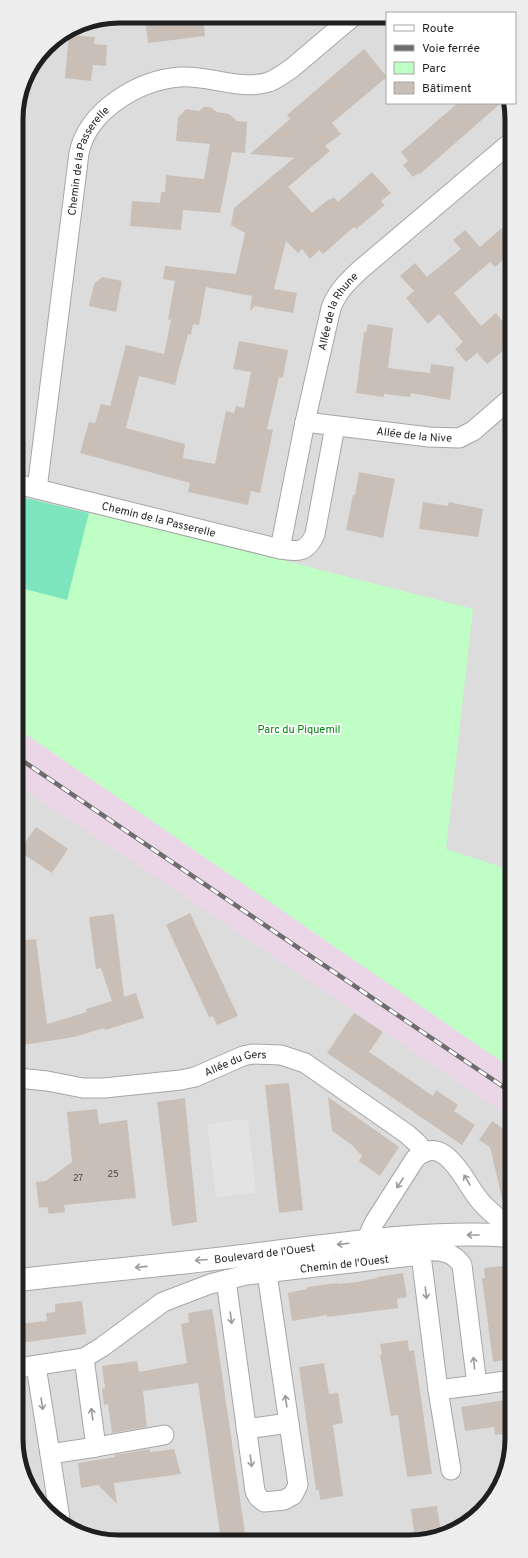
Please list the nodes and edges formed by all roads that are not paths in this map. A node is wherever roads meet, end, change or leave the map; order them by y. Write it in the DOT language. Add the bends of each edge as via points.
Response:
graph roads {
  1 [pos="345,23"];
  2 [pos="505,147"];
  3 [pos="505,403"];
  4 [pos="305,422"];
  5 [pos="335,426"];
  6 [pos="23,486"];
  7 [pos="37,489"];
  8 [pos="280,549"];
  9 [pos="23,1078"];
  10 [pos="423,1153"];
  11 [pos="505,1223"];
  12 [pos="505,1236"];
  13 [pos="366,1241"];
  14 [pos="424,1247"];
  15 [pos="243,1266"];
  16 [pos="267,1273"];
  17 [pos="23,1280"];
  18 [pos="226,1280"];
  19 [pos="84,1358"];
  20 [pos="27,1367"];
  21 [pos="505,1381"];
  22 [pos="476,1385"];
  23 [pos="438,1390"];
  24 [pos="289,1423"];
  25 [pos="246,1429"];
  26 [pos="164,1435"];
  27 [pos="96,1446"];
  28 [pos="50,1454"];
  29 [pos="451,1470"];
  30 [pos="59,1514"];
  1 -- 7 [label="street, Chemin de la Passerelle" via="292,68 272,80 246,84 195,77 167,79 119,99 96,118 87,130 79,153"];
  2 -- 4 [label="street, Allée de la Rhune" via="341,289 331,308"];
  3 -- 5 [label="street, Allée de la Nive" via="473,431 459,438"];
  4 -- 5 [label="street, Allée de la Nive"];
  4 -- 8 [label="street, Allée de la Rhune"];
  5 -- 8 [label="street, Chemin de la Passerelle" via="312,542 301,551"];
  6 -- 7 [label="street, Chemin de la Passerelle"];
  7 -- 8 [label="street, Chemin de la Passerelle"];
  9 -- 10 [label="street, Allée du Gers" via="83,1088 104,1088 180,1080 195,1077 244,1056 281,1055 305,1063 407,1134 419,1145"];
  11 -- 10 [label="street, one-way" via="484,1206 462,1173 445,1155 435,1151"];
  10 -- 13 [label="street, one-way" via="415,1159 374,1223"];
  12 -- 14 [label="street, Boulevard de l'Ouest, one-way" via="474,1234"];
  13 -- 14 [label="street, Boulevard de l'Ouest"];
  13 -- 15 [label="street, Boulevard de l'Ouest, one-way"];
  14 -- 16 [label="street, Chemin de l'Ouest"];
  22 -- 14 [label="street, Boulevard de l'Ouest, one-way" via="462,1265 450,1254"];
  14 -- 23 [label="street, one-way"];
  15 -- 16 [label="street, Chemin de l'Ouest"];
  15 -- 17 [label="street, Boulevard de l'Ouest, one-way"];
  15 -- 18 [label="street, Chemin de l'Ouest"];
  24 -- 16 [label="street, Boulevard de l'Ouest, one-way"];
  18 -- 19 [label="street, Chemin de l'Ouest" via="163,1302"];
  18 -- 25 [label="street, Boulevard de l'Ouest, one-way"];
  19 -- 20 [label="street, Chemin de l'Ouest"];
  27 -- 19 [label="street, one-way"];
  20 -- 28 [label="street, Chemin de l'Ouest, one-way"];
  21 -- 22 [label="street"];
  22 -- 23 [label="street"];
  23 -- 29 [label="street"];
  24 -- 25 [label="street"];
  25 -- 24 [label="street, Boulevard de l'Ouest, one-way" via="258,1497 264,1502 284,1500 293,1495 298,1485"];
  26 -- 27 [label="street"];
  27 -- 28 [label="street"];
  28 -- 30 [label="street, Chemin de l'Ouest"];
}
